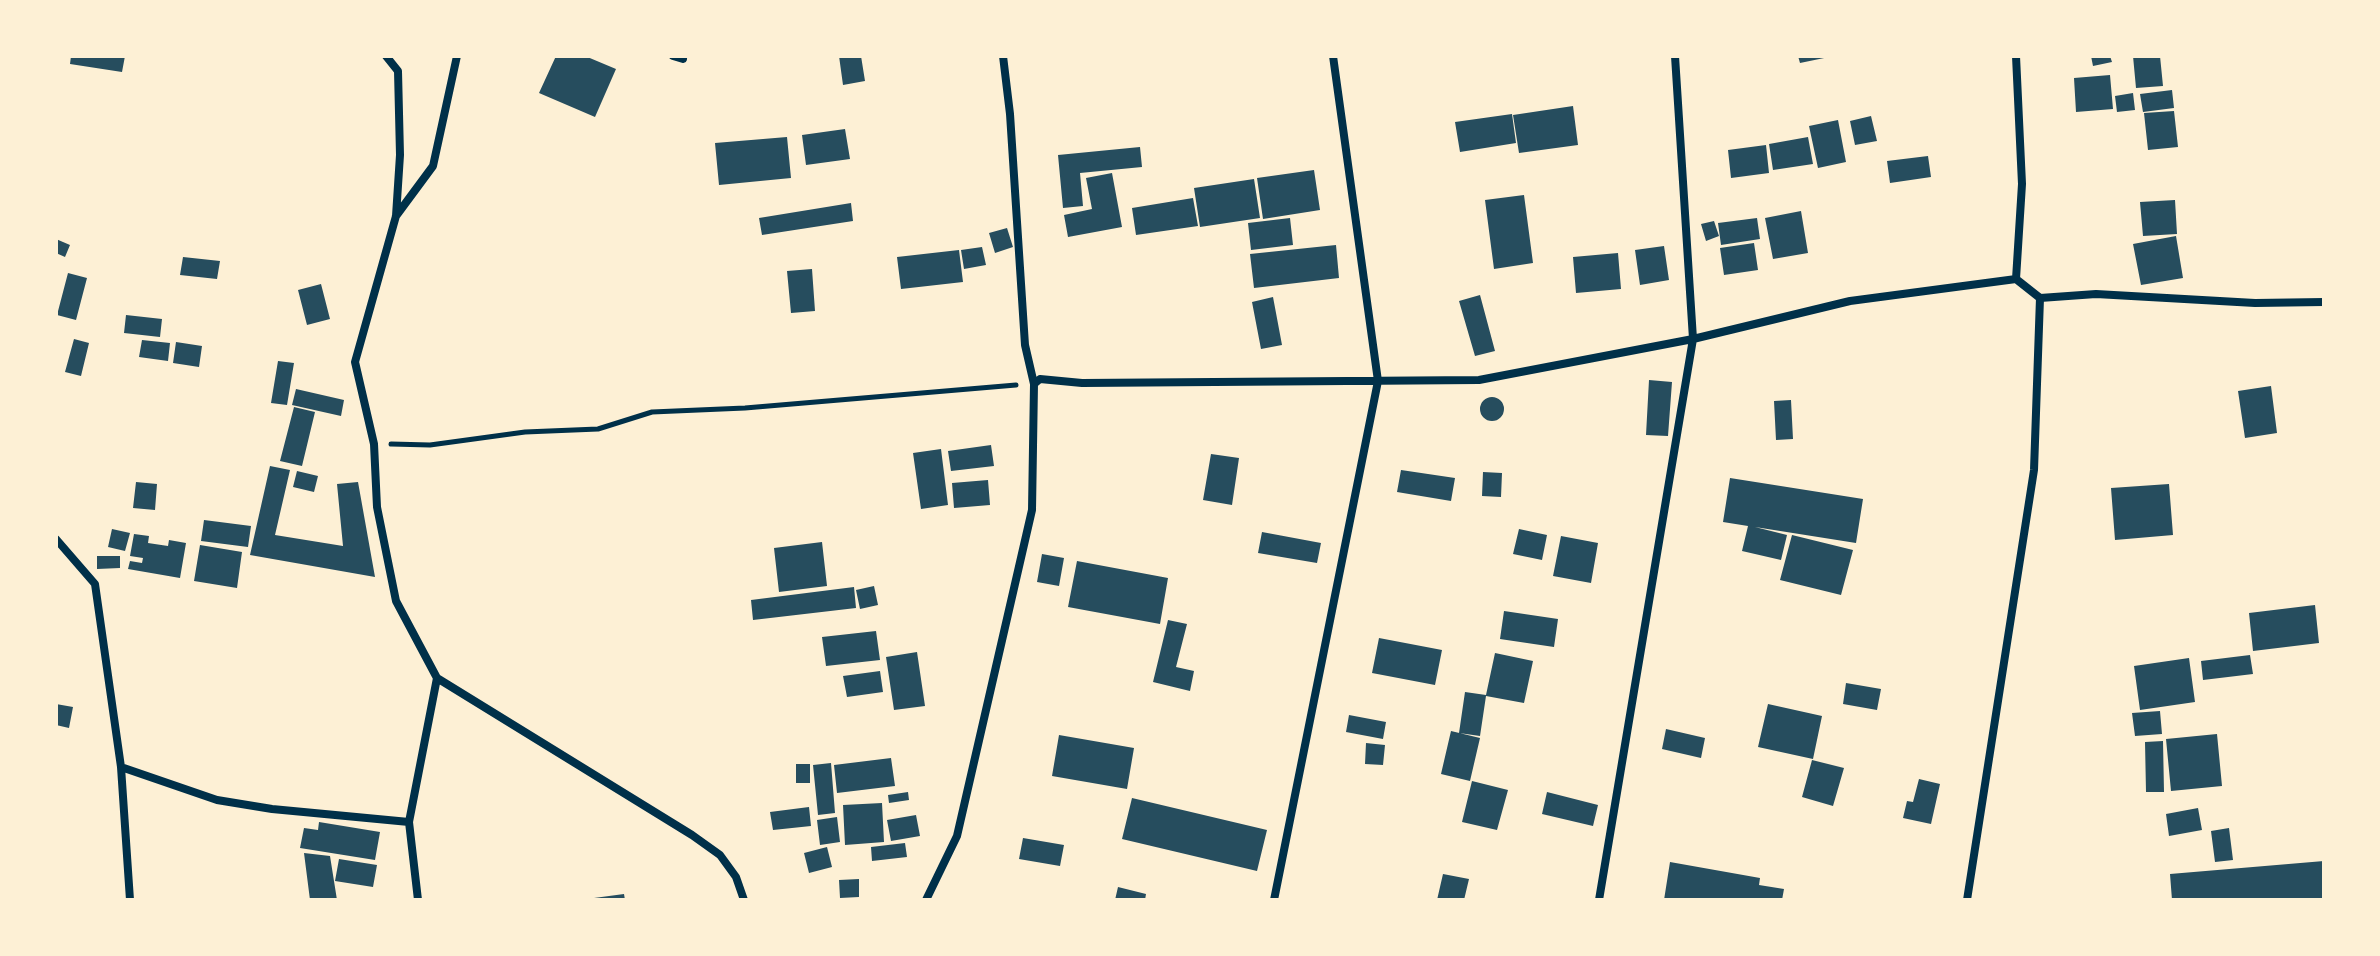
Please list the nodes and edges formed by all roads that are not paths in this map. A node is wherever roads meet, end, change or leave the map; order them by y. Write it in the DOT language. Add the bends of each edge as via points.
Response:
graph roads {
  1 [pos="386,56"];
  2 [pos="457,56"];
  3 [pos="673,56"];
  4 [pos="1003,56"];
  5 [pos="1333,56"];
  6 [pos="1675,56"];
  7 [pos="2016,56"];
  8 [pos="683,59"];
  9 [pos="396,216"];
  10 [pos="2016,279"];
  11 [pos="2040,298"];
  12 [pos="2322,302"];
  13 [pos="2324,313"];
  14 [pos="1693,339"];
  15 [pos="1378,381"];
  16 [pos="1034,384"];
  17 [pos="56,539"];
  18 [pos="437,678"];
  19 [pos="121,767"];
  20 [pos="409,822"];
  21 [pos="130,900"];
  22 [pos="418,900"];
  23 [pos="744,900"];
  24 [pos="926,900"];
  25 [pos="1274,900"];
  26 [pos="1599,900"];
  27 [pos="1967,900"];
  1 -- 9 [label="street" via="398,71"];
  2 -- 9 [label="street" via="433,166"];
  3 -- 8 [label="street"];
  4 -- 16 [label="street" via="1025,345"];
  5 -- 15 [label="street"];
  6 -- 14 [label="street"];
  7 -- 10 [label="street" via="2022,184"];
  9 -- 18 [label="street" via="355,362 374,444 377,507 396,601"];
  10 -- 11 [label="street"];
  10 -- 14 [label="street" via="1850,301"];
  11 -- 12 [label="street" via="2096,294"];
  11 -- 27 [label="street" via="2034,470"];
  12 -- 13 [label="street"];
  14 -- 15 [label="street" via="1479,380"];
  14 -- 26 [label="street"];
  15 -- 16 [label="street" via="1040,379"];
  15 -- 25 [label="street"];
  16 -- 24 [label="street" via="1032,510 957,836"];
  17 -- 19 [label="street" via="95,584"];
  18 -- 20 [label="street"];
  18 -- 23 [label="street" via="720,855"];
  19 -- 20 [label="street" via="217,800"];
  19 -- 21 [label="street"];
  20 -- 22 [label="street"];
}
